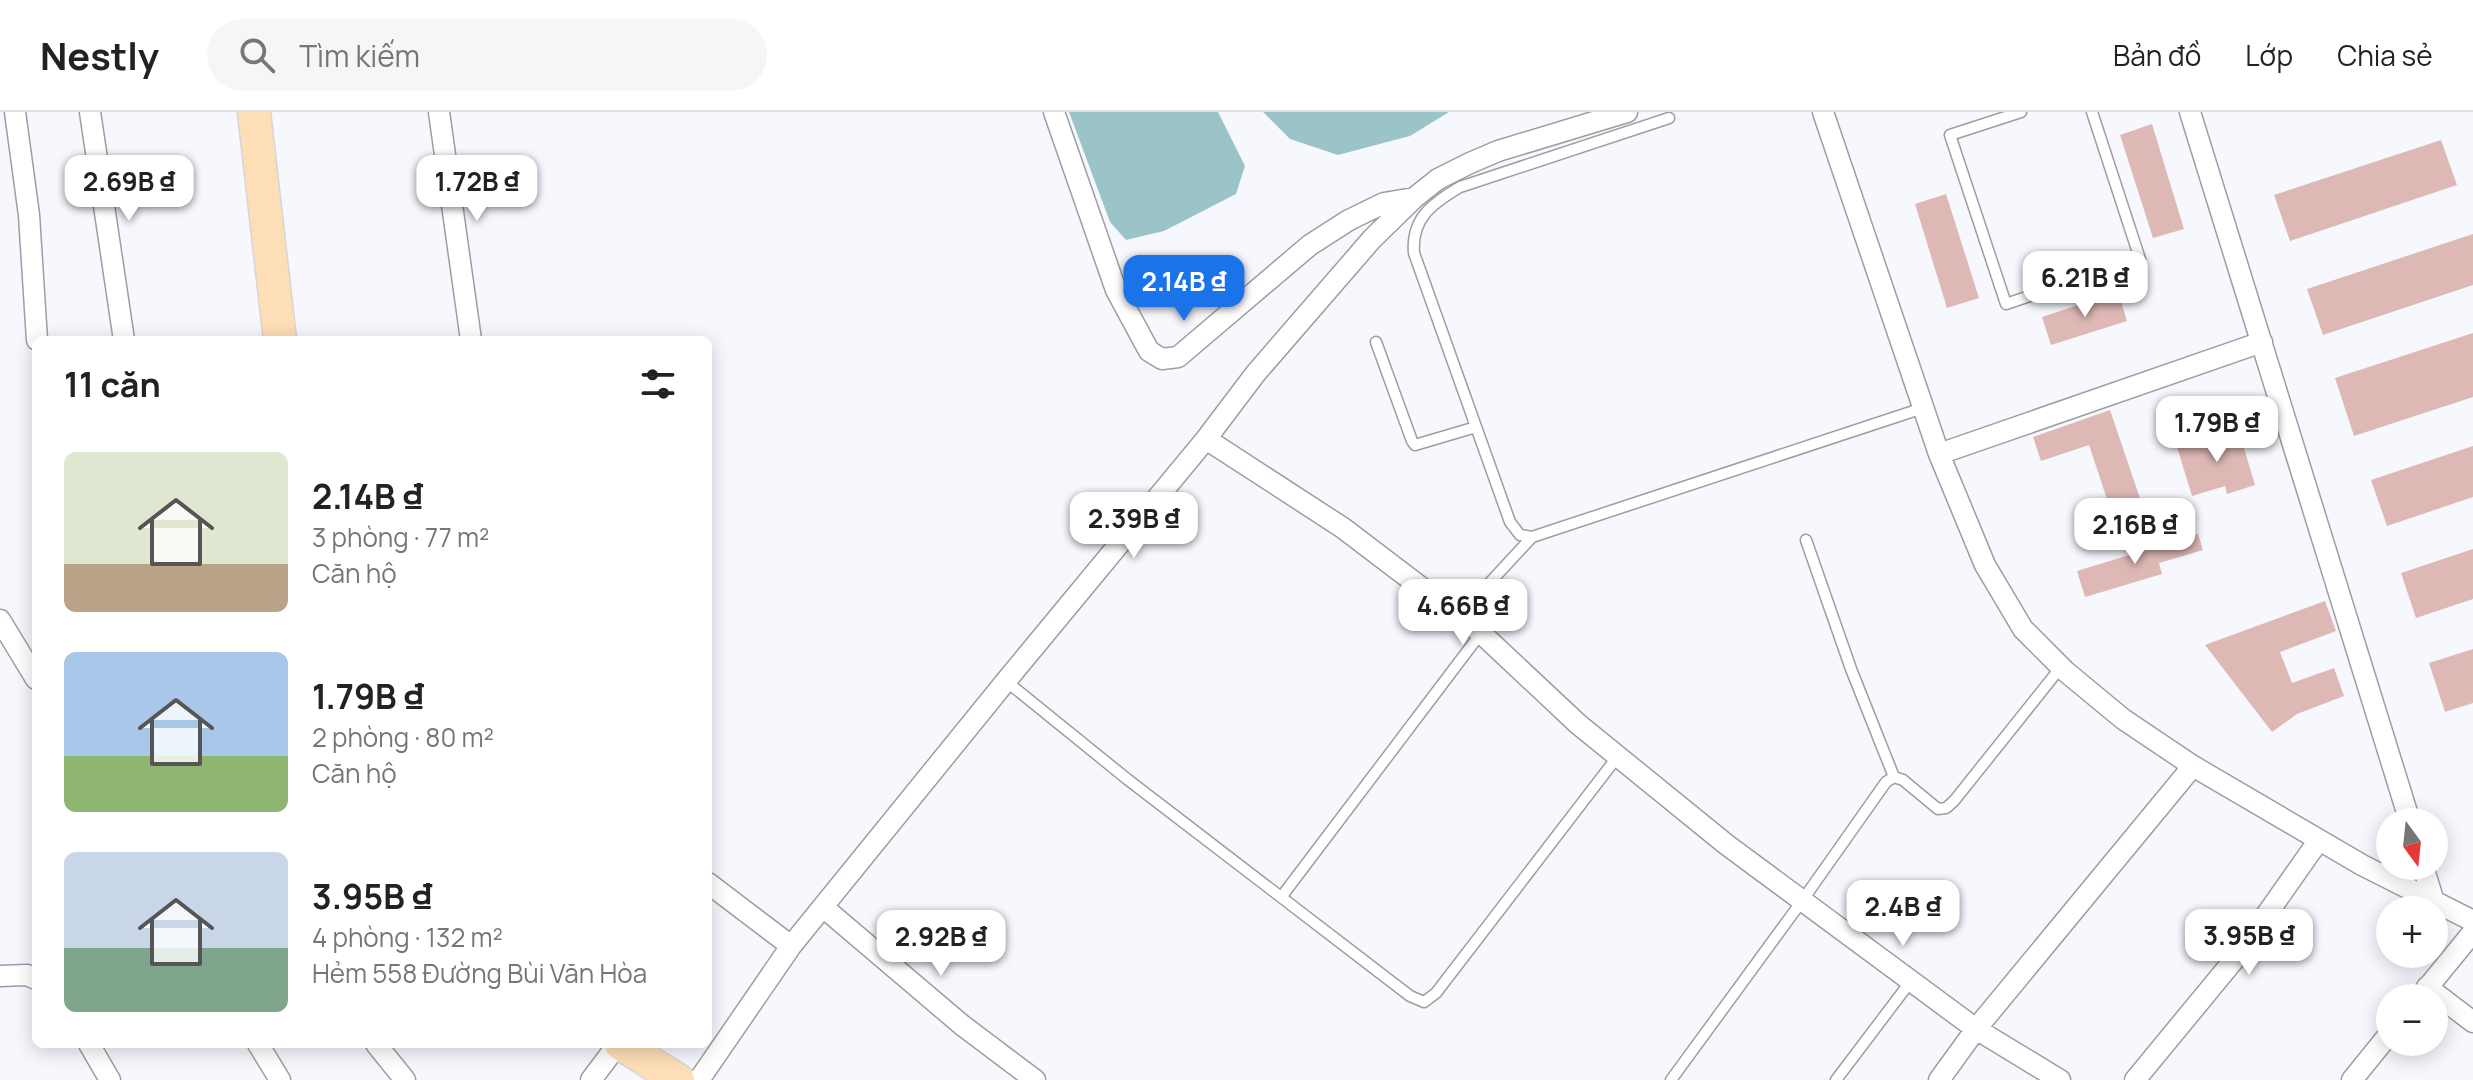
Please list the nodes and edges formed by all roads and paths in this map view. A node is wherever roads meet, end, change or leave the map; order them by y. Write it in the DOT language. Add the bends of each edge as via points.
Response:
graph roads {
  1 [pos="15,112"];
  2 [pos="90,112"];
  3 [pos="254,112"];
  4 [pos="439,112"];
  5 [pos="1054,112"];
  6 [pos="1627,112"];
  7 [pos="1823,112"];
  8 [pos="2021,112"];
  9 [pos="2092,112"];
  10 [pos="2190,112"];
  11 [pos="1669,118"];
  12 [pos="1414,198"];
  13 [pos="37,336"];
  14 [pos="123,336"];
  15 [pos="280,336"];
  16 [pos="470,336"];
  17 [pos="1376,342"];
  18 [pos="2262,342"];
  19 [pos="1923,408"];
  20 [pos="1476,427"];
  21 [pos="1206,439"];
  22 [pos="1939,454"];
  23 [pos="1532,537"];
  24 [pos="1806,540"];
  25 [pos="1459,616"];
  26 [pos="0,620"];
  27 [pos="1481,633"];
  28 [pos="2061,667"];
  29 [pos="32,672"];
  30 [pos="1006,681"];
  31 [pos="1618,756"];
  32 [pos="2193,766"];
  33 [pos="1894,777"];
  34 [pos="2406,808"];
  35 [pos="2319,840"];
  36 [pos="712,886"];
  37 [pos="1282,896"];
  38 [pos="2422,896"];
  39 [pos="1802,901"];
  40 [pos="823,907"];
  41 [pos="2448,909"];
  42 [pos="2473,921"];
  43 [pos="2473,932"];
  44 [pos="791,946"];
  45 [pos="0,976"];
  46 [pos="32,977"];
  47 [pos="1911,981"];
  48 [pos="2430,984"];
  49 [pos="2448,1008"];
  50 [pos="2473,1022"];
  51 [pos="1976,1029"];
  52 [pos="91,1048"];
  53 [pos="260,1048"];
  54 [pos="379,1048"];
  55 [pos="617,1048"];
  56 [pos="626,1048"];
  57 [pos="2376,1050"];
  58 [pos="110,1080"];
  59 [pos="280,1080"];
  60 [pos="405,1080"];
  61 [pos="591,1080"];
  62 [pos="678,1080"];
  63 [pos="699,1080"];
  64 [pos="1035,1080"];
  65 [pos="1671,1080"];
  66 [pos="1836,1080"];
  67 [pos="1939,1080"];
  68 [pos="2060,1080"];
  69 [pos="2135,1080"];
  70 [pos="2352,1080"];
  1 -- 13 [label="street"];
  2 -- 14 [label="street"];
  3 -- 15 [label="main road"];
  4 -- 16 [label="street"];
  5 -- 12 [label="street" via="1116,290 1149,351 1162,359 1178,357 1310,245 1349,220 1384,203"];
  6 -- 12 [label="street" via="1498,151 1438,179"];
  7 -- 19 [label="street"];
  8 -- 9 [label="lane" via="1950,135 2006,304 2140,259"];
  10 -- 18 [label="street"];
  11 -- 20 [label="lane" via="1460,187 1422,216 1414,253"];
  12 -- 21 [label="street" via="1352,261"];
  17 -- 20 [label="lane" via="1415,445"];
  18 -- 22 [label="street"];
  18 -- 34 [label="street"];
  19 -- 22 [label="street"];
  19 -- 23 [label="lane"];
  20 -- 23 [label="lane" via="1510,522 1520,535"];
  21 -- 25 [label="street" via="1343,528"];
  21 -- 30 [label="street"];
  22 -- 28 [label="street" via="1985,565 2023,629"];
  23 -- 25 [label="lane"];
  24 -- 33 [label="lane"];
  25 -- 27 [label="street"];
  26 -- 29 [label="street"];
  27 -- 31 [label="street"];
  27 -- 37 [label="lane"];
  28 -- 32 [label="street" via="2123,719"];
  28 -- 33 [label="lane" via="1946,808 1938,809"];
  30 -- 37 [label="lane"];
  30 -- 40 [label="street"];
  31 -- 37 [label="lane" via="1424,1002"];
  31 -- 39 [label="street"];
  32 -- 35 [label="street"];
  32 -- 51 [label="street"];
  33 -- 39 [label="lane"];
  35 -- 38 [label="street"];
  35 -- 69 [label="street" via="2238,955"];
  36 -- 44 [label="street"];
  39 -- 47 [label="street"];
  39 -- 65 [label="lane"];
  40 -- 44 [label="street"];
  40 -- 64 [label="street"];
  41 -- 42 [label="street"];
  43 -- 48 [label="street"];
  44 -- 63 [label="street"];
  45 -- 46 [label="street"];
  47 -- 51 [label="street"];
  47 -- 66 [label="lane"];
  49 -- 50 [label="street"];
  51 -- 67 [label="street"];
  51 -- 68 [label="street"];
  52 -- 58 [label="street"];
  53 -- 59 [label="street"];
  54 -- 60 [label="street"];
  55 -- 61 [label="street"];
  56 -- 62 [label="main road"];
  57 -- 70 [label="street"];
}
